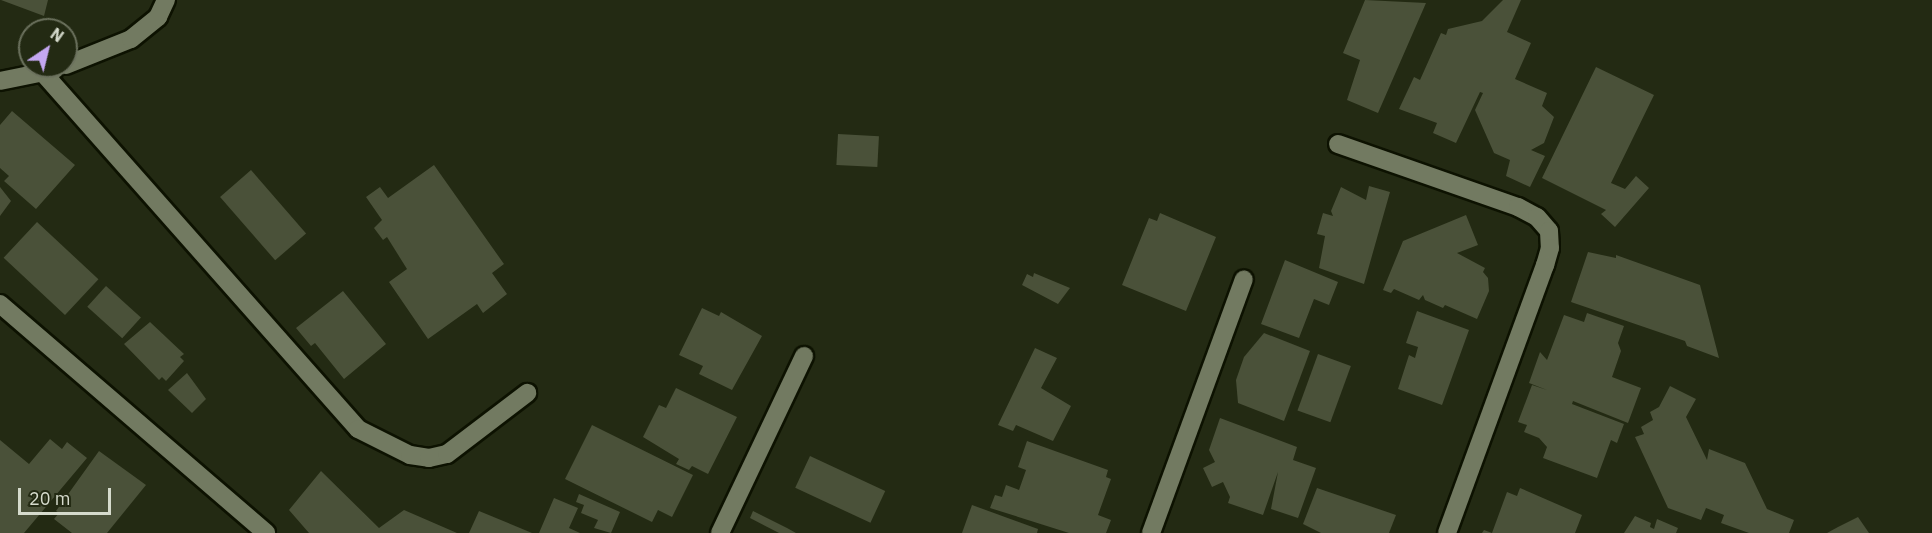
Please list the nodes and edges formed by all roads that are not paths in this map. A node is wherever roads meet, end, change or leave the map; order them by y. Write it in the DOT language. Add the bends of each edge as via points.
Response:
graph roads {
  1 [pos="166,0"];
  2 [pos="78,61"];
  3 [pos="19,78"];
  4 [pos="48,78"];
  5 [pos="0,81"];
  6 [pos="1338,144"];
  7 [pos="1245,279"];
  8 [pos="1,307"];
  9 [pos="804,356"];
  10 [pos="527,393"];
  11 [pos="266,533"];
  12 [pos="720,533"];
  13 [pos="1151,533"];
  14 [pos="1447,533"];
  1 -- 2 [label="street" via="158,17 131,39"];
  3 -- 5 [label="street"];
  4 -- 10 [label="street" via="358,429 410,455 429,458 447,454"];
  6 -- 14 [label="street" via="1518,207 1537,217 1549,231 1545,265"];
  7 -- 13 [label="street"];
  8 -- 11 [label="street"];
  9 -- 12 [label="street"];
}
